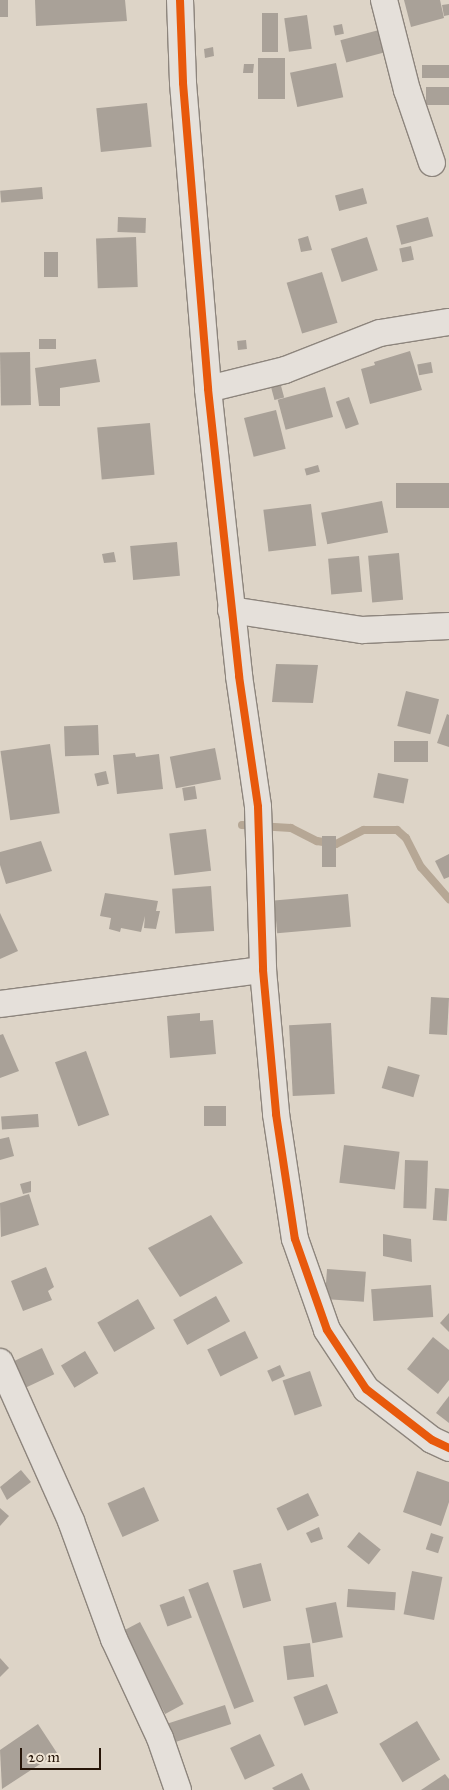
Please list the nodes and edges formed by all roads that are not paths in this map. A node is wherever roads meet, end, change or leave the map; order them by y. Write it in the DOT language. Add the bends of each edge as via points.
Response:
graph roads {
  1 [pos="180,0"];
  2 [pos="384,0"];
  3 [pos="432,163"];
  4 [pos="449,322"];
  5 [pos="208,389"];
  6 [pos="231,610"];
  7 [pos="449,626"];
  8 [pos="263,970"];
  9 [pos="0,1004"];
  10 [pos="0,1362"];
  11 [pos="449,1448"];
  12 [pos="178,1790"];
  1 -- 5 [label="street" via="183,83"];
  2 -- 3 [label="street" via="407,90"];
  4 -- 5 [label="street" via="380,333 285,370"];
  5 -- 6 [label="street"];
  6 -- 7 [label="street" via="362,630"];
  6 -- 8 [label="street" via="258,807"];
  8 -- 9 [label="street"];
  8 -- 11 [label="street" via="276,1114 295,1239 327,1330 366,1389 432,1440"];
  10 -- 12 [label="street" via="71,1521 114,1639 160,1738"];
}
